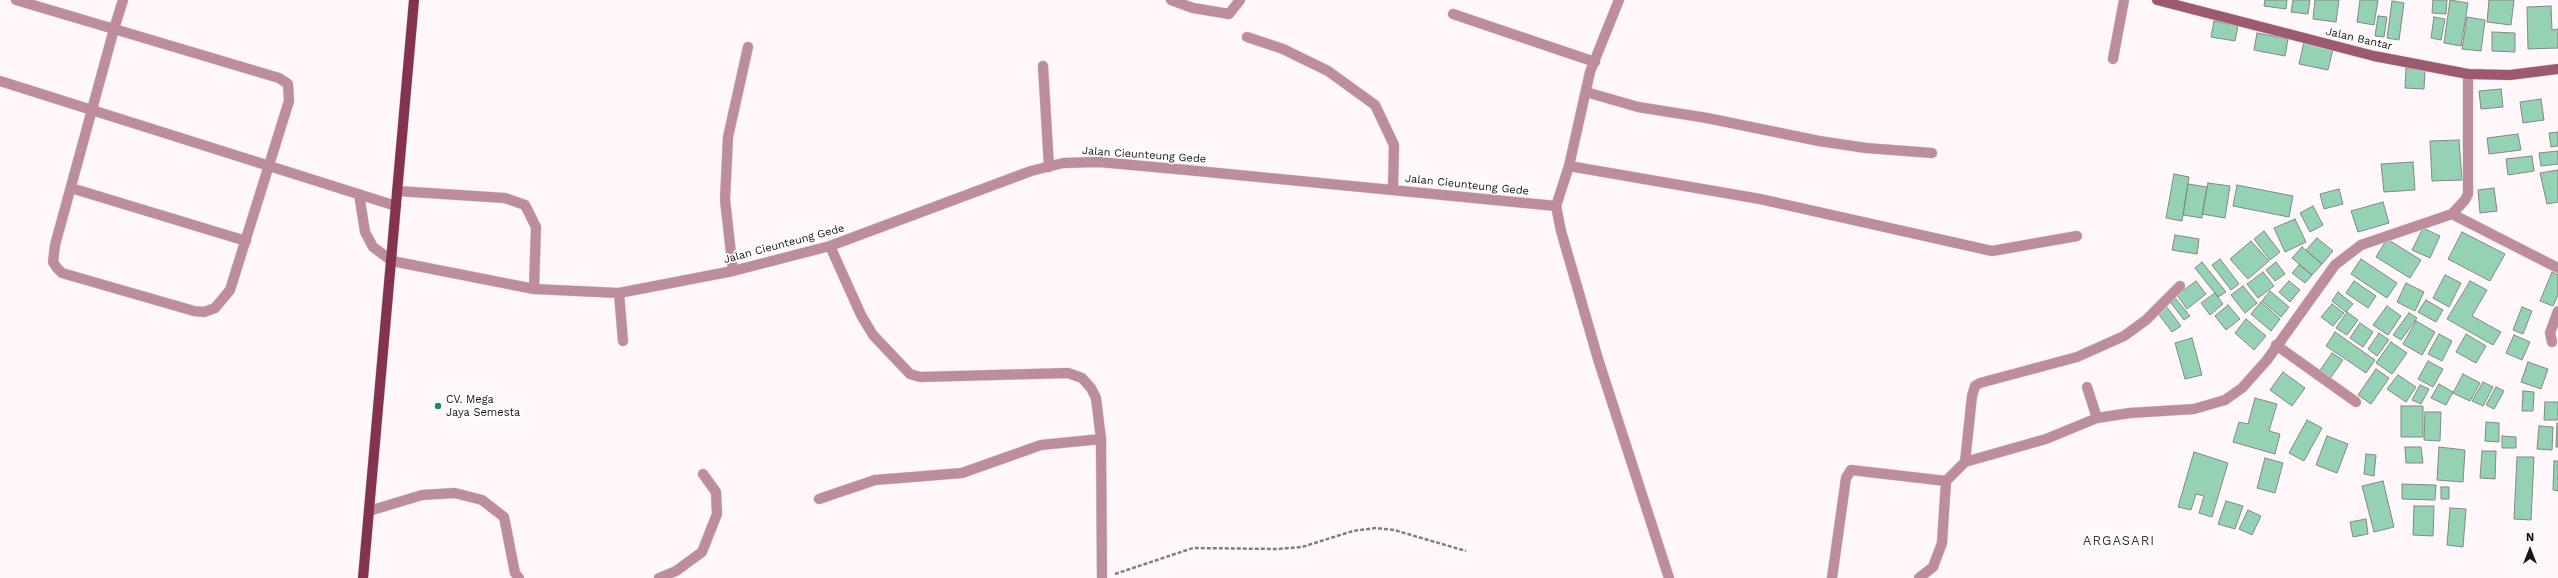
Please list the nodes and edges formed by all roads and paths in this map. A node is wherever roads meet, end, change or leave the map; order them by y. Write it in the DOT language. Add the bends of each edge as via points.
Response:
graph roads {
  1 [pos="16,0"];
  2 [pos="123,0"];
  3 [pos="414,0"];
  4 [pos="1171,0"];
  5 [pos="1240,0"];
  6 [pos="1619,0"];
  7 [pos="2124,0"];
  8 [pos="2157,0"];
  9 [pos="1452,14"];
  10 [pos="114,29"];
  11 [pos="1247,37"];
  12 [pos="748,47"];
  13 [pos="2113,59"];
  14 [pos="1595,62"];
  15 [pos="1043,66"];
  16 [pos="2558,69"];
  17 [pos="2468,74"];
  18 [pos="0,81"];
  19 [pos="1586,92"];
  20 [pos="92,109"];
  21 [pos="1932,153"];
  22 [pos="270,164"];
  23 [pos="1569,166"];
  24 [pos="1050,167"];
  25 [pos="71,188"];
  26 [pos="1393,190"];
  27 [pos="397,191"];
  28 [pos="359,194"];
  29 [pos="396,206"];
  30 [pos="1556,206"];
  31 [pos="2452,214"];
  32 [pos="2077,236"];
  33 [pos="246,241"];
  34 [pos="830,246"];
  35 [pos="392,261"];
  36 [pos="2558,268"];
  37 [pos="733,271"];
  38 [pos="2180,286"];
  39 [pos="534,289"];
  40 [pos="619,293"];
  41 [pos="2558,311"];
  42 [pos="623,341"];
  43 [pos="2552,342"];
  44 [pos="2276,345"];
  45 [pos="2087,387"];
  46 [pos="2356,402"];
  47 [pos="2097,418"];
  48 [pos="1101,439"];
  49 [pos="1966,462"];
  50 [pos="703,474"];
  51 [pos="1946,482"];
  52 [pos="819,499"];
  53 [pos="369,511"];
  54 [pos="1466,551"];
  55 [pos="1107,577"];
  56 [pos="363,578"];
  57 [pos="519,578"];
  58 [pos="659,578"];
  59 [pos="1669,578"];
  60 [pos="1832,578"];
  61 [pos="1919,578"];
  1 -- 10 [label="street"];
  2 -- 10 [label="street"];
  3 -- 27 [label="main road"];
  4 -- 5 [label="street" via="1193,8 1229,14"];
  6 -- 14 [label="street"];
  7 -- 13 [label="street"];
  8 -- 17 [label="street, Jalan Bantar" via="2374,56"];
  9 -- 14 [label="street"];
  10 -- 20 [label="street"];
  10 -- 22 [label="street" via="280,78 288,84 289,101"];
  11 -- 26 [label="street" via="1283,49 1328,71 1375,105 1394,145"];
  12 -- 37 [label="street" via="728,137 725,200"];
  14 -- 19 [label="street"];
  15 -- 24 [label="street"];
  16 -- 17 [label="street, Jalan Bantar" via="2510,75"];
  17 -- 31 [label="street" via="2468,194"];
  18 -- 20 [label="street"];
  19 -- 21 [label="street" via="1638,107 1708,118 1819,141"];
  19 -- 23 [label="street"];
  20 -- 22 [label="street"];
  20 -- 25 [label="street"];
  22 -- 28 [label="street"];
  22 -- 33 [label="street"];
  23 -- 30 [label="street"];
  23 -- 32 [label="street" via="1760,199 1992,251"];
  24 -- 26 [label="street, Jalan Cieunteung Gede" via="1063,163 1099,162"];
  24 -- 34 [label="street, Jalan Cieunteung Gede" via="1031,171"];
  25 -- 33 [label="street"];
  25 -- 33 [label="street" via="53,255 53,262 62,272 204,312 215,308 224,299"];
  26 -- 30 [label="street, Jalan Cieunteung Gede"];
  27 -- 29 [label="main road"];
  27 -- 39 [label="street" via="505,198 525,205 536,227"];
  28 -- 29 [label="street"];
  28 -- 35 [label="street" via="365,232 373,247"];
  29 -- 35 [label="main road"];
  30 -- 59 [label="street" via="1598,359"];
  31 -- 36 [label="street"];
  31 -- 44 [label="street" via="2361,245 2335,265"];
  34 -- 37 [label="street, Jalan Cieunteung Gede"];
  34 -- 48 [label="street" via="861,315 873,335 910,374 920,377 1068,373 1082,378 1091,388 1096,398"];
  35 -- 39 [label="street, Jalan Cieunteung Gede"];
  35 -- 53 [label="main road"];
  37 -- 40 [label="street, Jalan Cieunteung Gede"];
  38 -- 49 [label="street" via="2146,320 2124,336 2077,357 1975,386"];
  39 -- 40 [label="street, Jalan Cieunteung Gede"];
  40 -- 42 [label="street"];
  41 -- 43 [label="street" via="2550,333"];
  44 -- 46 [label="street"];
  44 -- 47 [label="street" via="2242,388 2225,400 2194,409"];
  45 -- 47 [label="street"];
  47 -- 49 [label="street" via="2046,439"];
  48 -- 52 [label="street" via="1041,445 962,474 875,480"];
  48 -- 55 [label="street"];
  49 -- 51 [label="street"];
  50 -- 58 [label="street" via="716,492 717,514 702,552 676,571"];
  51 -- 60 [label="street" via="1851,470 1846,478"];
  51 -- 61 [label="street" via="1942,543 1933,567"];
  53 -- 56 [label="main road"];
  53 -- 57 [label="street" via="422,495 455,493 482,500 504,517 515,573"];
  54 -- 55 [label="path" via="1394,530 1376,528 1353,531 1302,547 1193,548"];
}
